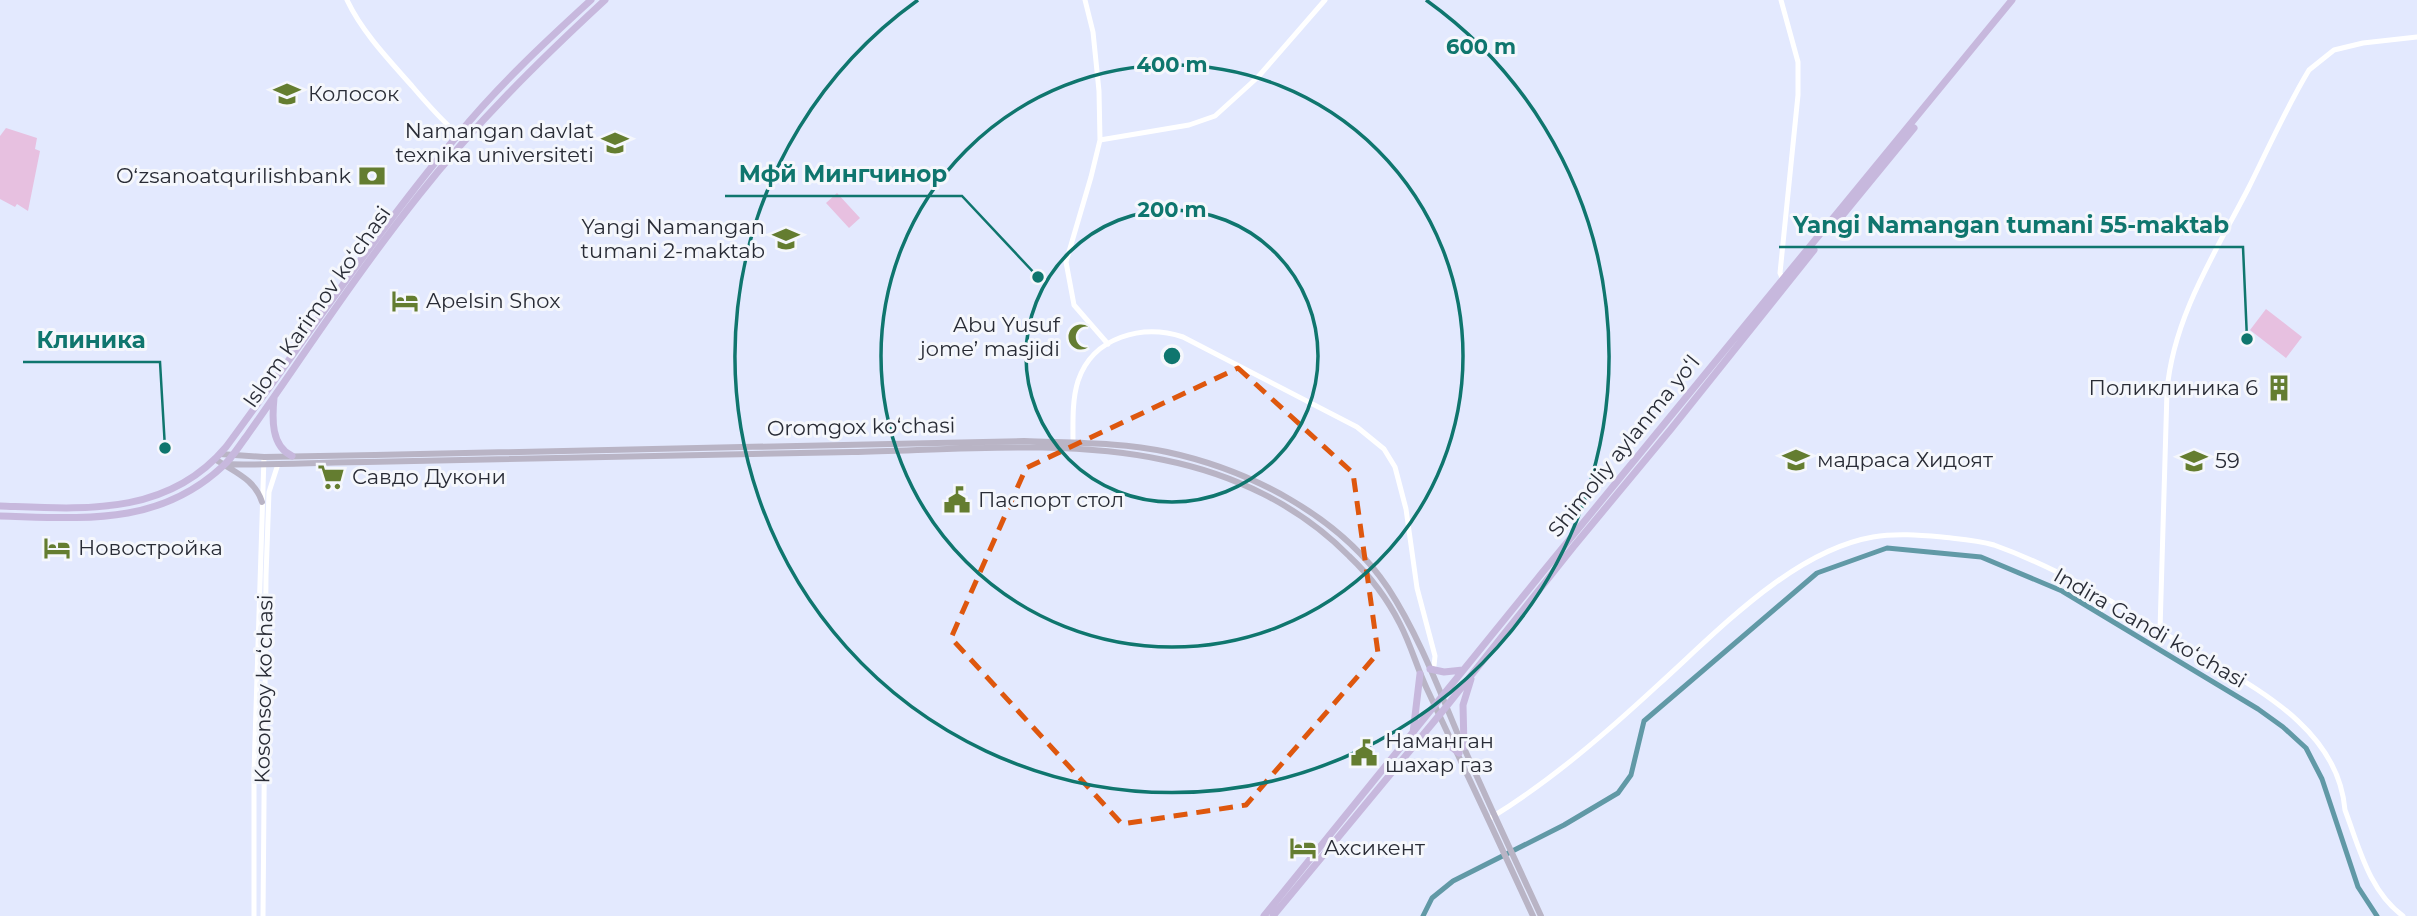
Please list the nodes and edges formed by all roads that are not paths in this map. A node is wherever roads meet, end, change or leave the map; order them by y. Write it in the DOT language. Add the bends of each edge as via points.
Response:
graph roads {
  1 [pos="347,0"];
  2 [pos="591,0"];
  3 [pos="606,0"];
  4 [pos="1085,0"];
  5 [pos="1325,0"];
  6 [pos="1781,0"];
  7 [pos="2012,0"];
  8 [pos="2018,0"];
  9 [pos="2417,37"];
  10 [pos="1927,108"];
  11 [pos="458,134"];
  12 [pos="465,140"];
  13 [pos="1100,140"];
  14 [pos="1785,283"];
  15 [pos="1108,344"];
  16 [pos="275,393"];
  17 [pos="1073,442"];
  18 [pos="687,447"];
  19 [pos="218,456"];
  20 [pos="232,456"];
  21 [pos="292,456"];
  22 [pos="687,456"];
  23 [pos="264,461"];
  24 [pos="225,464"];
  25 [pos="278,464"];
  26 [pos="262,502"];
  27 [pos="0,506"];
  28 [pos="0,516"];
  29 [pos="1571,544"];
  30 [pos="2160,630"];
  31 [pos="1412,640"];
  32 [pos="1430,668"];
  33 [pos="1464,670"];
  34 [pos="1420,674"];
  35 [pos="1472,675"];
  36 [pos="1442,697"];
  37 [pos="1435,706"];
  38 [pos="1446,707"];
  39 [pos="1440,715"];
  40 [pos="1414,739"];
  41 [pos="1461,750"];
  42 [pos="1492,818"];
  43 [pos="1511,862"];
  44 [pos="254,916"];
  45 [pos="263,916"];
  46 [pos="1264,916"];
  47 [pos="1273,916"];
  48 [pos="1533,916"];
  49 [pos="1541,916"];
  50 [pos="2403,916"];
  1 -- 11 [label="street" via="391,63"];
  2 -- 11 [label="main road, Islom Karimov koʻchasi" via="520,66"];
  3 -- 12 [label="main road, Islom Karimov koʻchasi" via="520,79"];
  4 -- 13 [label="street" via="1093,32"];
  5 -- 13 [label="street" via="1258,77 1215,116"];
  6 -- 14 [label="street" via="1798,62 1780,273"];
  7 -- 10 [label="main road, Shimoliy aylanma yoʻl"];
  8 -- 10 [label="main road, Shimoliy aylanma yoʻl"];
  9 -- 30 [label="street" via="2334,50 2309,70 2180,326 2169,364"];
  10 -- 14 [label="main road, Shimoliy aylanma yoʻl"];
  11 -- 12 [label="street"];
  11 -- 19 [label="main road, Islom Karimov koʻchasi" via="379,233"];
  12 -- 16 [label="main road, Islom Karimov koʻchasi" via="383,241"];
  13 -- 15 [label="street" via="1066,262 1074,305"];
  14 -- 29 [label="main road, Shimoliy aylanma yoʻl"];
  15 -- 17 [label="street" via="1079,380"];
  15 -- 32 [label="street" via="1121,335 1152,331 1183,337 1357,427 1384,449 1401,484 1416,588 1434,656"];
  16 -- 20 [label="main road, Islom Karimov koʻchasi"];
  16 -- 21 [label="main road" via="276,439"];
  17 -- 18 [label="main road, Oromgox ko‘chasi"];
  17 -- 31 [label="main road, Oromgox ko‘chasi" via="1128,445 1192,458 1284,495 1336,532 1372,569 1397,602"];
  18 -- 21 [label="main road, Oromgox ko‘chasi"];
  18 -- 22 [label="street"];
  19 -- 20 [label="main road, Oromgox ko‘chasi"];
  19 -- 24 [label="main road"];
  19 -- 27 [label="main road, Islom Karimov koʻchasi" via="186,482 142,501 91,508"];
  20 -- 23 [label="main road, Oromgox ko‘chasi"];
  20 -- 24 [label="main road, Islom Karimov koʻchasi"];
  21 -- 23 [label="main road, Oromgox ko‘chasi"];
  22 -- 25 [label="main road, Oromgox ko‘chasi"];
  22 -- 31 [label="main road, Oromgox ko‘chasi" via="1022,449 1169,460 1263,493 1311,523 1377,585"];
  23 -- 24 [label="main road, Oromgox ko‘chasi"];
  23 -- 25 [label="main road, Oromgox ko‘chasi"];
  23 -- 26 [label="street, Kosonsoy koʻchasi"];
  24 -- 26 [label="main road" via="254,485"];
  24 -- 28 [label="main road, Islom Karimov koʻchasi" via="187,492 145,511 92,518"];
  25 -- 45 [label="street, Kosonsoy koʻchasi" via="269,492 265,576"];
  26 -- 44 [label="street, Kosonsoy koʻchasi"];
  29 -- 33 [label="main road, Shimoliy aylanma yoʻl"];
  29 -- 35 [label="main road, Shimoliy aylanma yoʻl"];
  30 -- 42 [label="street, Indira Gandi koʻchasi" via="2078,581 1993,545 1911,534 1872,537 1834,549 1795,570 1713,633 1594,741"];
  30 -- 50 [label="street, Indira Gandi koʻchasi" via="2276,703 2312,735 2336,773 2372,879"];
  31 -- 32 [label="main road"];
  31 -- 34 [label="main road"];
  32 -- 33 [label="main road"];
  32 -- 36 [label="main road"];
  33 -- 36 [label="main road, Shimoliy aylanma yoʻl"];
  34 -- 37 [label="main road"];
  34 -- 40 [label="main road"];
  35 -- 38 [label="main road, Shimoliy aylanma yoʻl"];
  35 -- 41 [label="main road" via="1463,705"];
  36 -- 37 [label="main road, Shimoliy aylanma yoʻl"];
  36 -- 38 [label="main road"];
  37 -- 39 [label="main road"];
  37 -- 40 [label="main road, Shimoliy aylanma yoʻl"];
  38 -- 39 [label="main road, Shimoliy aylanma yoʻl"];
  38 -- 41 [label="main road"];
  39 -- 40 [label="main road, Shimoliy aylanma yoʻl"];
  39 -- 41 [label="main road"];
  40 -- 41 [label="main road" via="1435,738"];
  40 -- 46 [label="main road, Shimoliy aylanma yoʻl"];
  40 -- 47 [label="main road, Shimoliy aylanma yoʻl"];
  41 -- 42 [label="main road"];
  42 -- 43 [label="main road"];
  42 -- 43 [label="main road" via="1499,844"];
  43 -- 48 [label="main road"];
  43 -- 49 [label="main road"];
}
